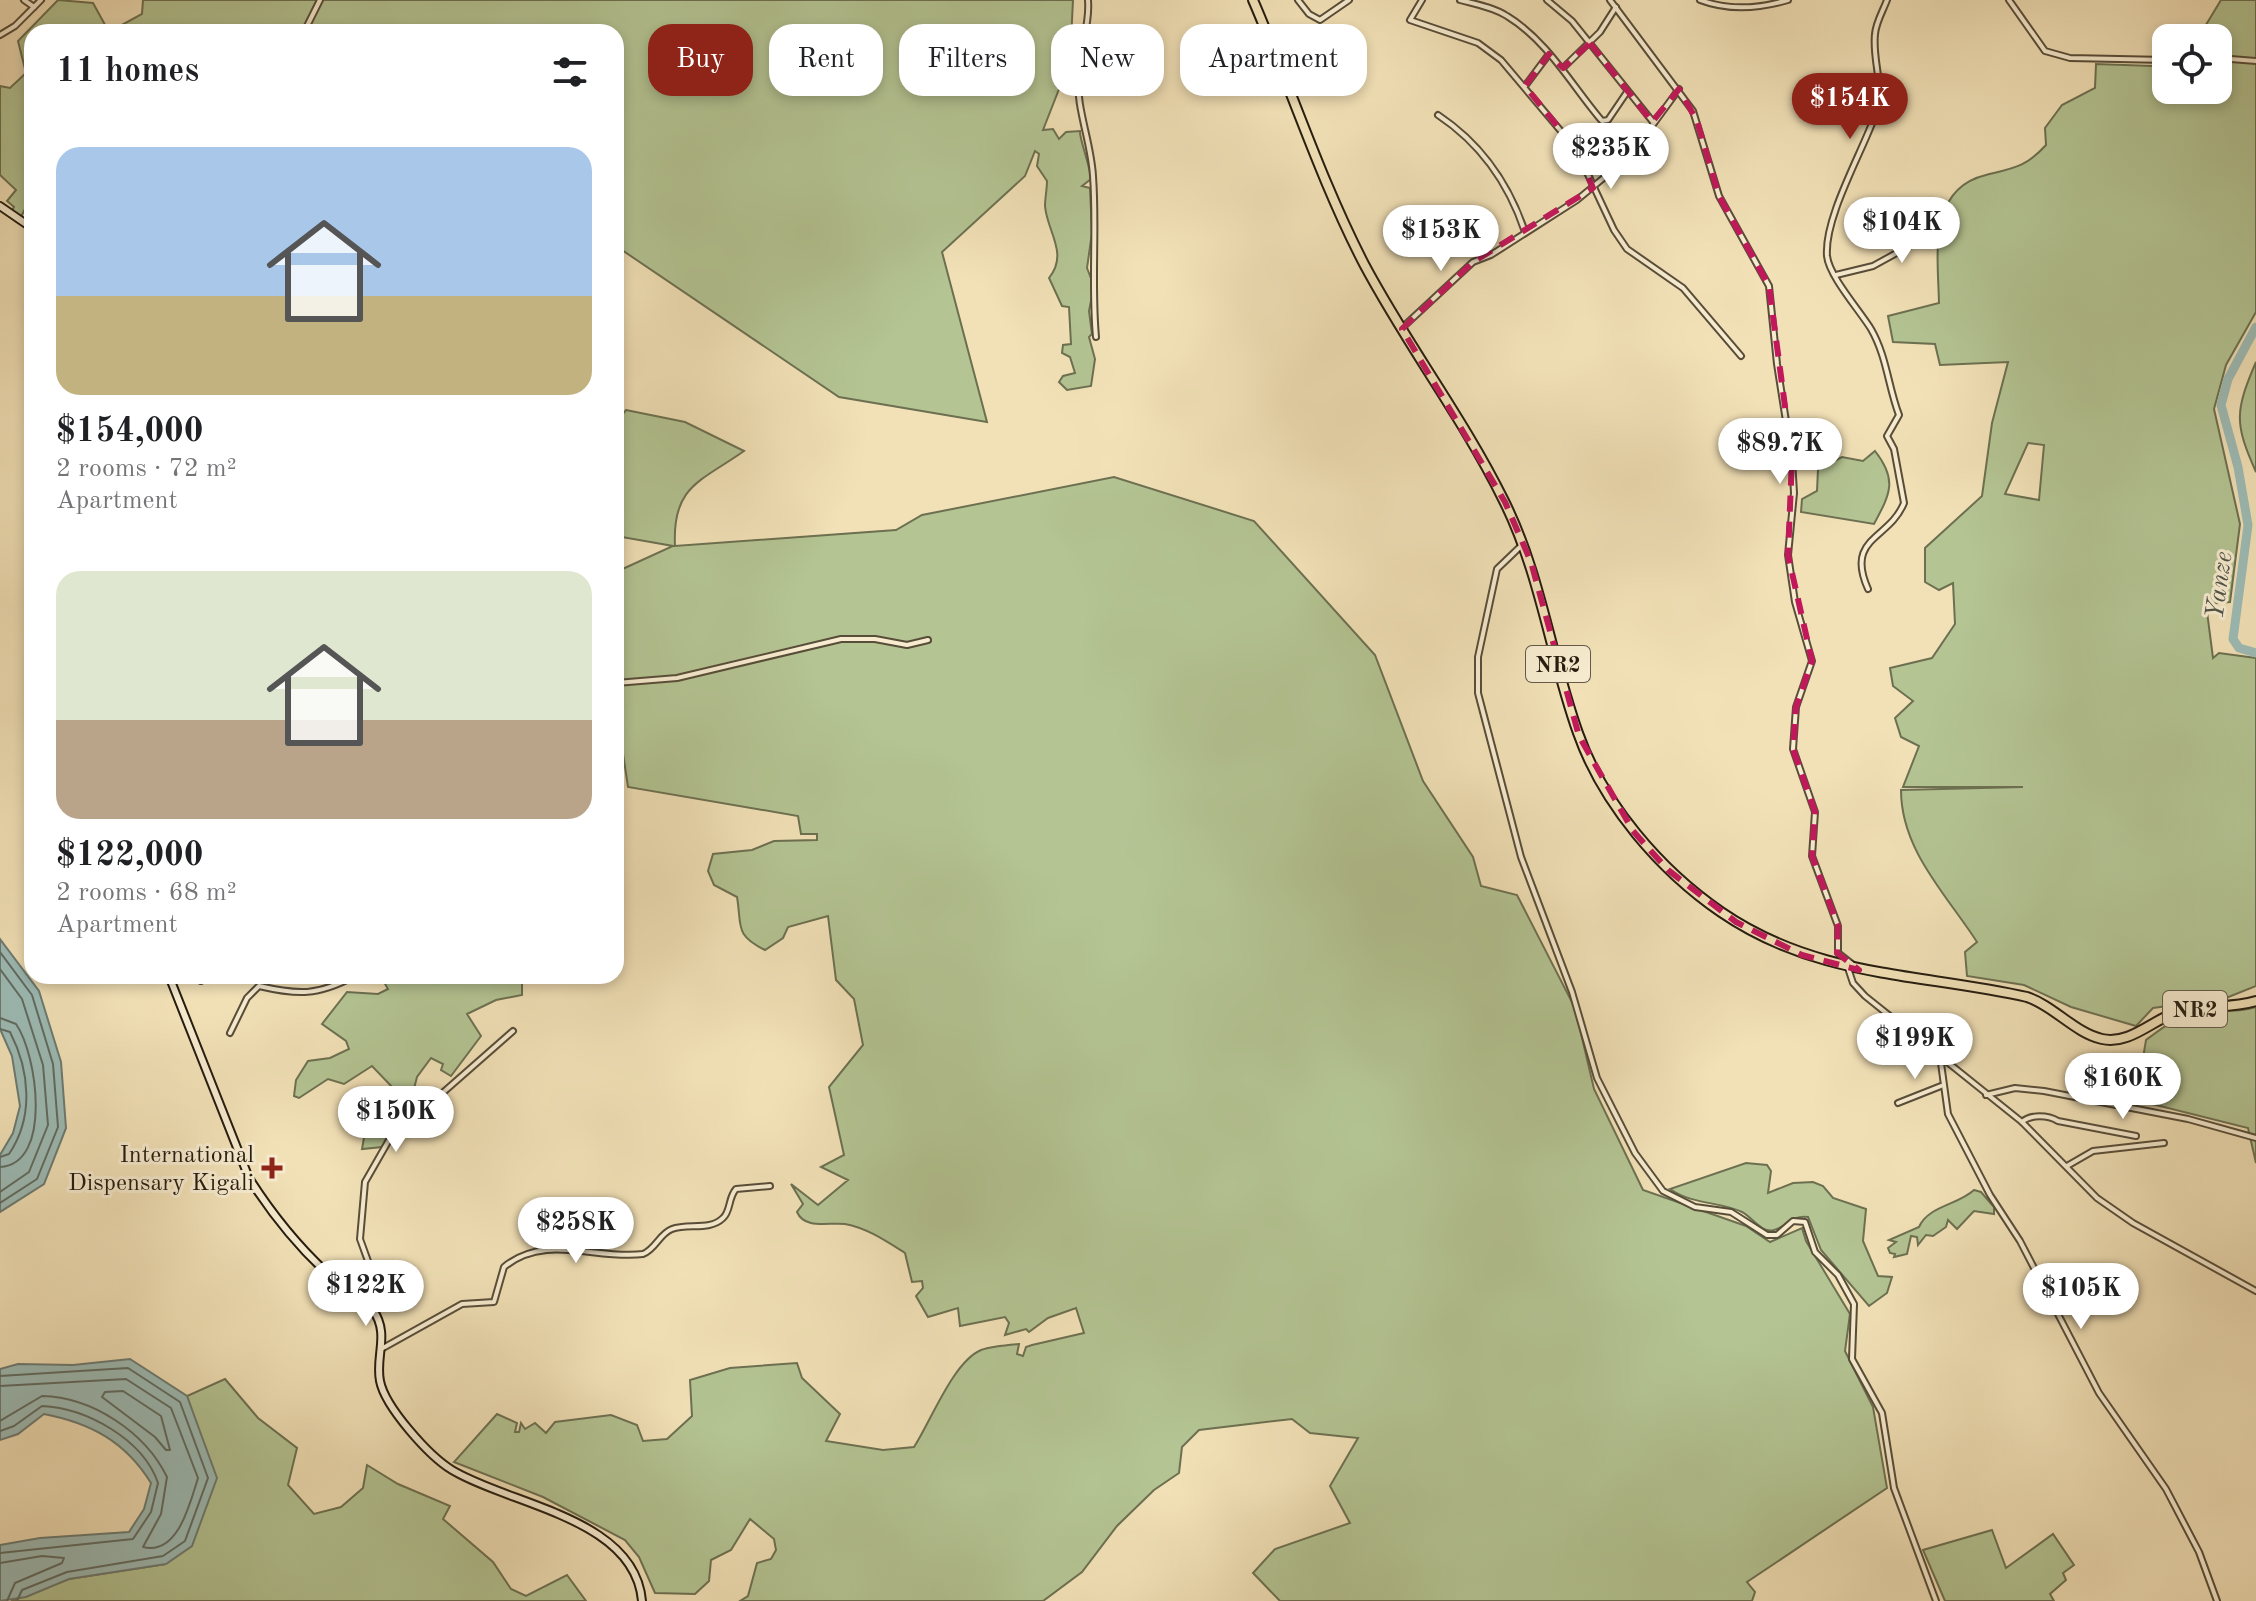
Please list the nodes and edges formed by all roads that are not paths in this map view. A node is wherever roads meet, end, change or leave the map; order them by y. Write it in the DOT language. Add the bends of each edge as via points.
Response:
graph roads {
  1 [pos="24,0"];
  2 [pos="41,0"];
  3 [pos="320,0"];
  4 [pos="1088,0"];
  5 [pos="1253,0"];
  6 [pos="1298,0"];
  7 [pos="1349,0"];
  8 [pos="1422,0"];
  9 [pos="1463,0"];
  10 [pos="1547,0"];
  11 [pos="1610,0"];
  12 [pos="1700,0"];
  13 [pos="1788,0"];
  14 [pos="1887,0"];
  15 [pos="2009,0"];
  16 [pos="34,7"];
  17 [pos="1616,7"];
  18 [pos="308,24"];
  19 [pos="1,34"];
  20 [pos="1590,43"];
  21 [pos="1549,54"];
  22 [pos="2232,59"];
  23 [pos="2152,60"];
  24 [pos="2256,61"];
  25 [pos="1563,68"];
  26 [pos="1525,86"];
  27 [pos="1679,89"];
  28 [pos="1627,92"];
  29 [pos="1438,115"];
  30 [pos="1653,122"];
  31 [pos="1593,188"];
  32 [pos="0,206"];
  33 [pos="1944,218"];
  34 [pos="24,222"];
  35 [pos="1525,232"];
  36 [pos="1836,275"];
  37 [pos="1402,329"];
  38 [pos="1096,337"];
  39 [pos="1741,356"];
  40 [pos="1523,544"];
  41 [pos="1868,589"];
  42 [pos="928,640"];
  43 [pos="624,682"];
  44 [pos="1848,968"];
  45 [pos="1859,970"];
  46 [pos="173,984"];
  47 [pos="336,984"];
  48 [pos="2256,1001"];
  49 [pos="513,1031"];
  50 [pos="230,1033"];
  51 [pos="1940,1056"];
  52 [pos="1941,1086"];
  53 [pos="1986,1095"];
  54 [pos="1898,1103"];
  55 [pos="2022,1122"];
  56 [pos="2136,1136"];
  57 [pos="2256,1138"];
  58 [pos="2164,1143"];
  59 [pos="2067,1166"];
  60 [pos="770,1186"];
  61 [pos="2256,1291"];
  62 [pos="373,1309"];
  63 [pos="383,1348"];
  64 [pos="642,1601"];
  65 [pos="1936,1601"];
  66 [pos="2217,1601"];
  1 -- 16 [label="street"];
  2 -- 16 [label="street"];
  3 -- 18 [label="street"];
  4 -- 38 [label="street" via="1078,70 1093,175"];
  5 -- 37 [label="highway, NR2" via="1338,211"];
  6 -- 7 [label="street" via="1320,20"];
  8 -- 26 [label="street" via="1410,20 1485,47"];
  9 -- 21 [label="street" via="1509,17"];
  10 -- 20 [label="street"];
  11 -- 17 [label="street"];
  12 -- 13 [label="street" via="1735,8"];
  14 -- 36 [label="street" via="1875,35 1877,110 1829,239 1827,259"];
  15 -- 23 [label="street" via="2045,51 2070,58"];
  16 -- 19 [label="street"];
  17 -- 20 [label="street"];
  17 -- 27 [label="street"];
  20 -- 25 [label="street"];
  20 -- 28 [label="street"];
  21 -- 25 [label="street"];
  21 -- 26 [label="street"];
  22 -- 24 [label="street"];
  25 -- 28 [label="street" via="1602,121"];
  26 -- 31 [label="street" via="1576,149"];
  27 -- 30 [label="street"];
  27 -- 45 [label="street" via="1697,121 1719,196 1769,286 1792,459 1788,555 1812,661 1796,707 1793,749 1815,812 1812,856 1838,926 1838,953"];
  28 -- 30 [label="street"];
  29 -- 35 [label="street" via="1456,127 1497,174"];
  30 -- 31 [label="street" via="1630,156"];
  31 -- 35 [label="street"];
  31 -- 39 [label="street" via="1627,249 1683,288"];
  32 -- 34 [label="main road"];
  33 -- 36 [label="street" via="1925,243 1873,266"];
  35 -- 37 [label="street" via="1473,262"];
  36 -- 41 [label="street" via="1881,352 1899,415 1887,436 1904,503 1863,550 1861,571"];
  37 -- 40 [label="highway, NR2" via="1490,474"];
  40 -- 44 [label="highway, NR2" via="1579,736 1633,831 1668,870 1736,922 1781,946"];
  40 -- 65 [label="street" via="1497,569 1478,657 1478,693 1521,857 1572,992 1597,1078 1635,1153 1663,1191 1695,1207 1745,1218 1767,1235 1777,1235 1793,1221 1805,1222 1815,1252 1838,1275 1854,1304 1852,1359 1882,1413 1894,1488"];
  42 -- 43 [label="street" via="907,645 836,639 677,678"];
  44 -- 45 [label="highway, NR2"];
  44 -- 51 [label="street" via="1865,996"];
  45 -- 48 [label="highway, NR2 / NR2" via="2027,997 2089,1034 2123,1039 2186,1009"];
  46 -- 62 [label="main road" via="249,1178 321,1266"];
  47 -- 50 [label="street" via="290,994 257,987"];
  49 -- 62 [label="street" via="389,1140 365,1182 360,1239 377,1286"];
  51 -- 52 [label="street"];
  51 -- 53 [label="street"];
  52 -- 54 [label="street"];
  52 -- 66 [label="street" via="1948,1114 1986,1188 2110,1411 2166,1489"];
  53 -- 55 [label="street"];
  53 -- 57 [label="street" via="2015,1088 2044,1091"];
  55 -- 56 [label="street" via="2047,1115"];
  55 -- 59 [label="street"];
  58 -- 59 [label="street" via="2093,1151"];
  59 -- 61 [label="street" via="2097,1198 2133,1223"];
  60 -- 63 [label="street" via="736,1189 718,1222 669,1231 643,1254 559,1249 531,1253 504,1267 494,1302 462,1304"];
  62 -- 63 [label="main road"];
  63 -- 64 [label="main road" via="381,1386 425,1447 452,1470 614,1545 635,1571"];
}
